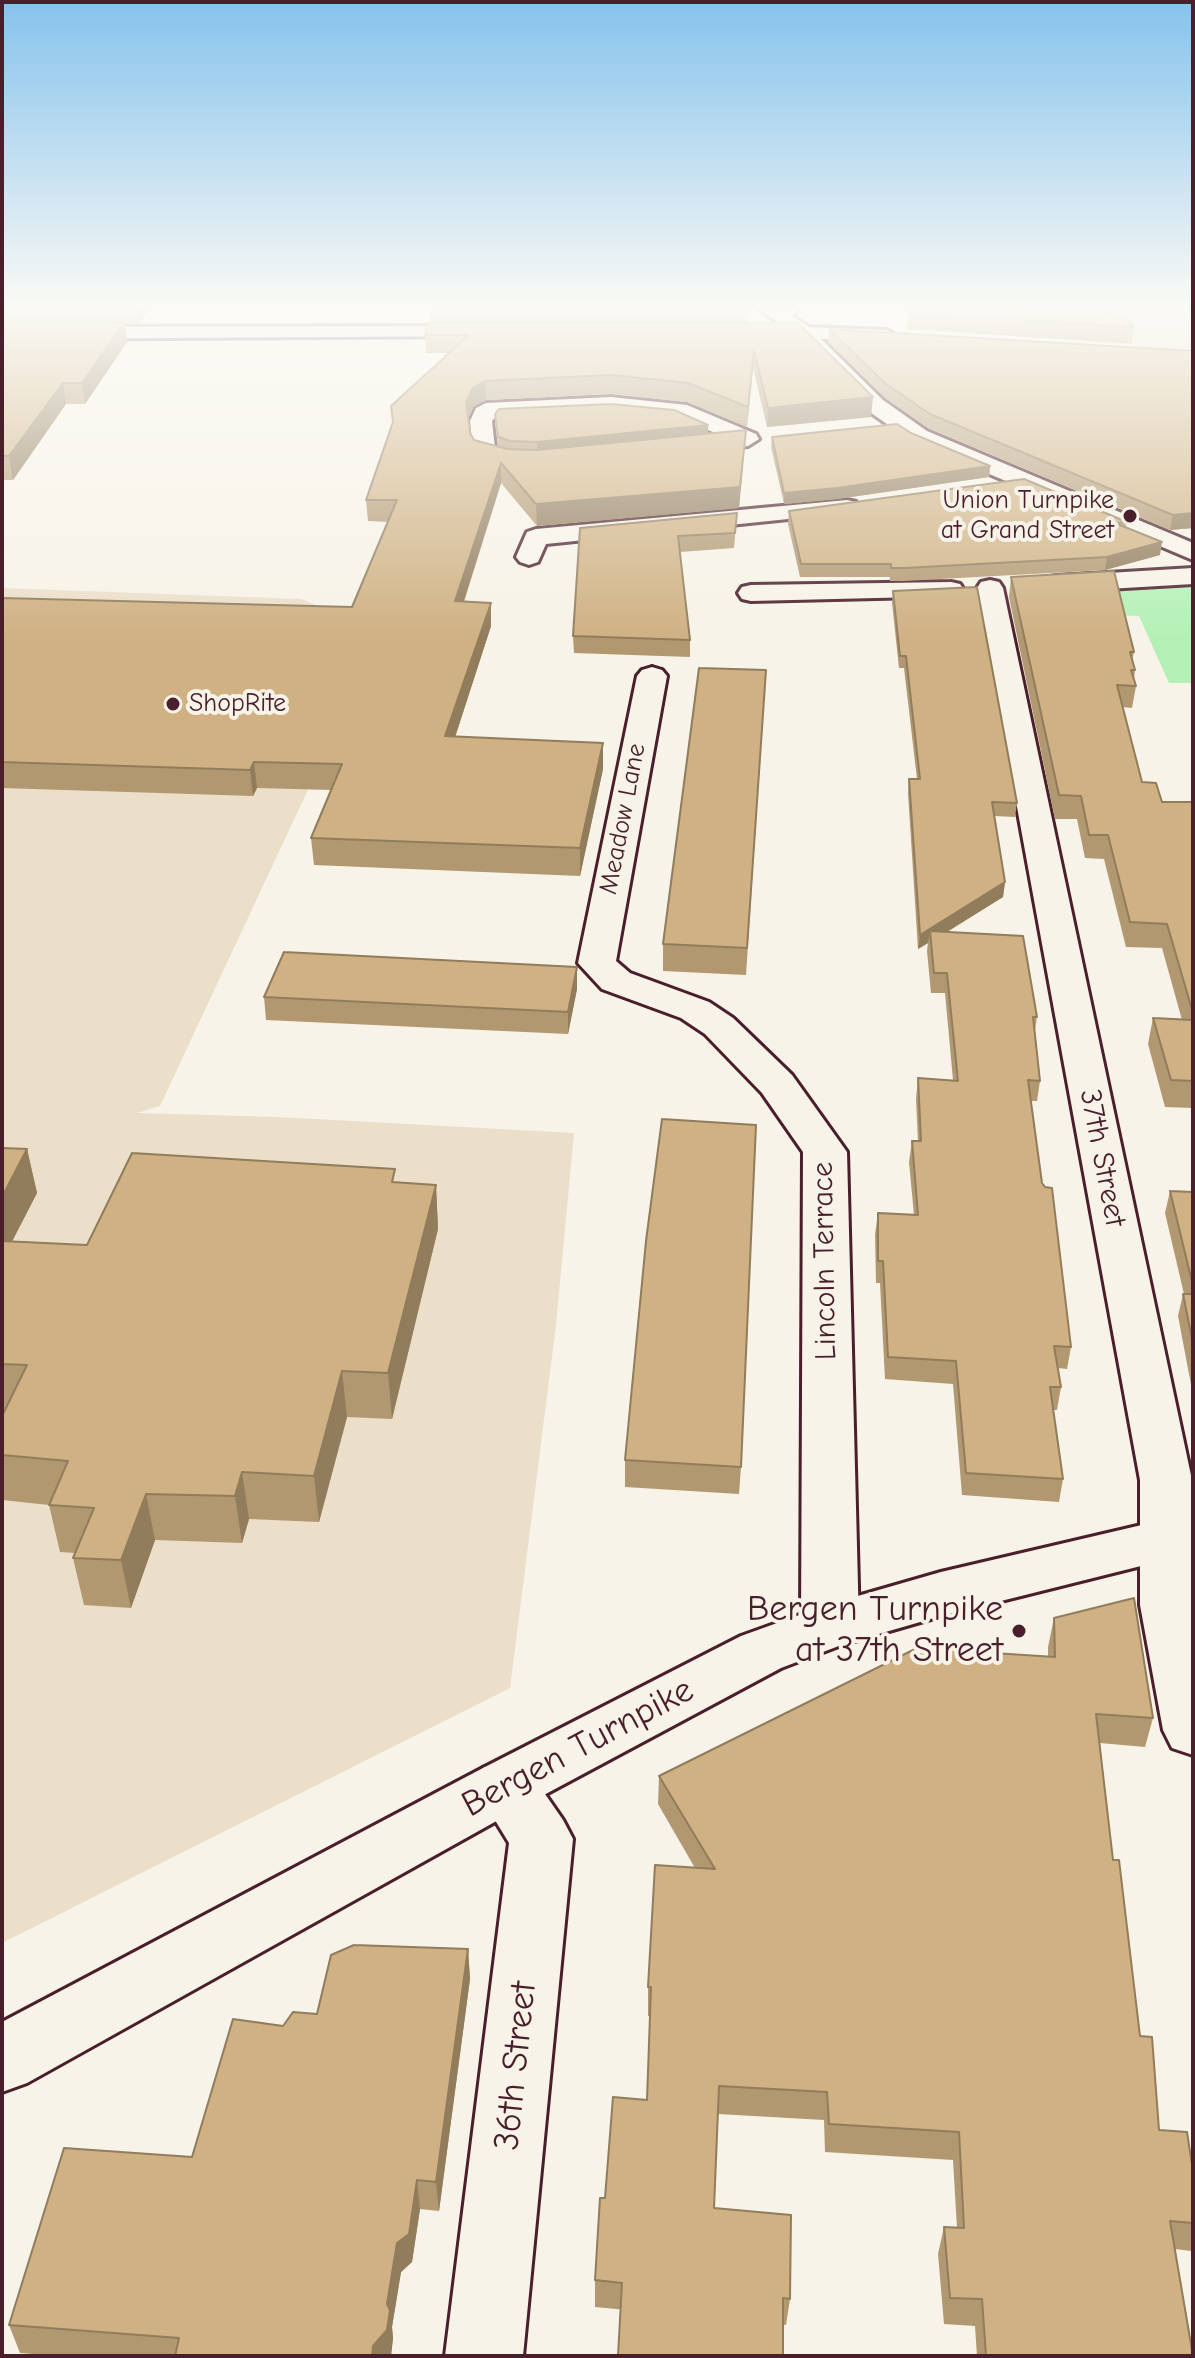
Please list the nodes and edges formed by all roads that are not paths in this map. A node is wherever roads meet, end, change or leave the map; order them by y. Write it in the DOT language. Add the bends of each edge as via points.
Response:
graph roads {
  1 [pos="483,419"];
  2 [pos="703,419"];
  3 [pos="892,419"];
  4 [pos="898,424"];
  5 [pos="874,426"];
  6 [pos="756,439"];
  7 [pos="1023,482"];
  8 [pos="981,488"];
  9 [pos="866,505"];
  10 [pos="1193,552"];
  11 [pos="529,557"];
  12 [pos="1193,576"];
  13 [pos="1014,587"];
  14 [pos="751,593"];
  15 [pos="652,676"];
  16 [pos="597,963"];
  17 [pos="1181,1535"];
  18 [pos="830,1626"];
  19 [pos="1193,1730"];
  20 [pos="505,1786"];
  21 [pos="2,2059"];
  22 [pos="484,2356"];
  1 -- 6 [label="street" via="484,452 508,460"];
  2 -- 6 [label="street"];
  3 -- 4 [label="street"];
  4 -- 5 [label="street"];
  4 -- 7 [label="street"];
  7 -- 8 [label="street"];
  7 -- 10 [label="street"];
  9 -- 11 [label="street" via="536,537"];
  12 -- 13 [label="street"];
  13 -- 14 [label="street"];
  13 -- 17 [label="street, 37th Street" via="1166,1480"];
  15 -- 16 [label="street, Meadow Lane"];
  16 -- 18 [label="street, Lincoln Terrace" via="616,981 695,1010 719,1026 777,1084 825,1152"];
  17 -- 18 [label="street, Bergen Turnpike"];
  17 -- 19 [label="street, 37th Street" via="1168,1605"];
  18 -- 20 [label="street, Bergen Turnpike" via="761,1652"];
  20 -- 21 [label="street, Bergen Turnpike"];
  20 -- 22 [label="street, 36th Street" via="541,1839"];
}
